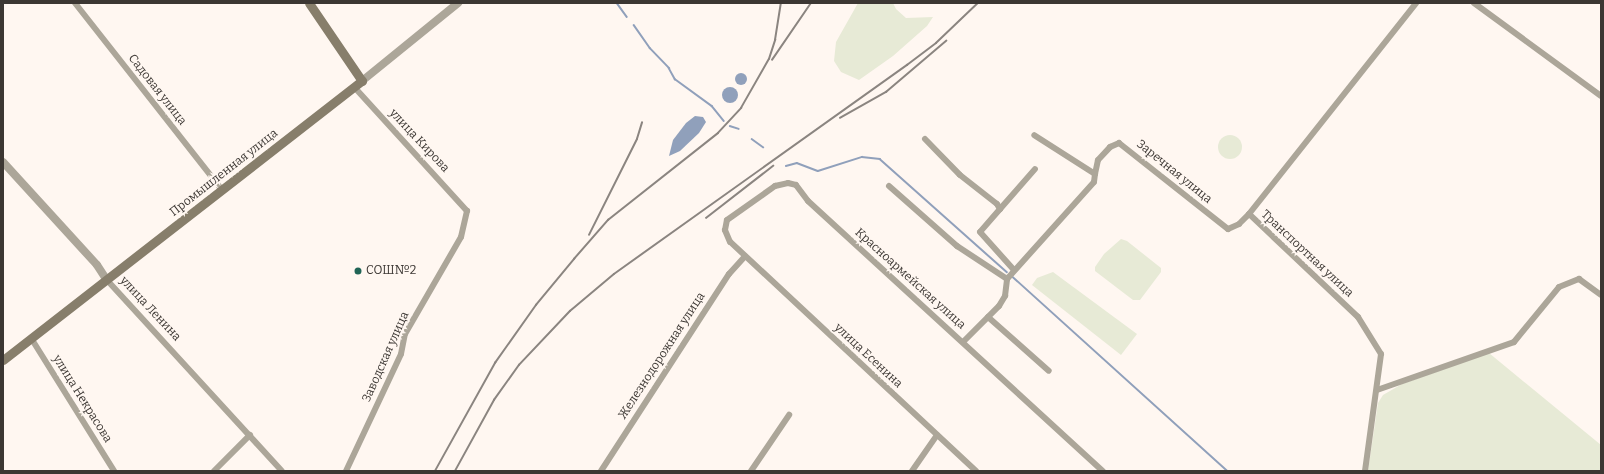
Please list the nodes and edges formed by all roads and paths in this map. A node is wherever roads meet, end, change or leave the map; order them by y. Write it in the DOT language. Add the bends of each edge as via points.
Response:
graph roads {
  1 [pos="75,3"];
  2 [pos="309,3"];
  3 [pos="458,3"];
  4 [pos="1416,3"];
  5 [pos="1474,3"];
  6 [pos="362,81"];
  7 [pos="354,87"];
  8 [pos="1601,96"];
  9 [pos="1034,135"];
  10 [pos="925,139"];
  11 [pos="3,162"];
  12 [pos="1035,169"];
  13 [pos="1095,174"];
  14 [pos="889,186"];
  15 [pos="222,190"];
  16 [pos="1000,209"];
  17 [pos="467,211"];
  18 [pos="1249,214"];
  19 [pos="745,256"];
  20 [pos="1014,270"];
  21 [pos="106,279"];
  22 [pos="1007,279"];
  23 [pos="1601,295"];
  24 [pos="988,317"];
  25 [pos="31,338"];
  26 [pos="963,342"];
  27 [pos="3,360"];
  28 [pos="1049,371"];
  29 [pos="1377,390"];
  30 [pos="788,415"];
  31 [pos="250,435"];
  32 [pos="937,435"];
  33 [pos="114,471"];
  34 [pos="214,471"];
  35 [pos="282,471"];
  36 [pos="346,471"];
  37 [pos="601,471"];
  38 [pos="751,471"];
  39 [pos="912,471"];
  40 [pos="976,471"];
  41 [pos="1103,471"];
  42 [pos="1365,471"];
  1 -- 15 [label="street, Садовая улица"];
  2 -- 6 [label="main road"];
  3 -- 6 [label="street, Промышленная улица"];
  4 -- 18 [label="street, Транспортная улица"];
  5 -- 8 [label="street"];
  6 -- 7 [label="main road, Промышленная улица"];
  7 -- 15 [label="main road, Промышленная улица"];
  7 -- 17 [label="street, улица Кирова"];
  9 -- 13 [label="street"];
  10 -- 16 [label="street" via="960,175"];
  11 -- 21 [label="street, улица Ленина" via="97,265"];
  12 -- 16 [label="street"];
  13 -- 18 [label="street, Заречная улица" via="1098,160 1110,147 1119,143 1228,229 1239,224"];
  13 -- 20 [label="street, Заречная улица" via="1094,182"];
  14 -- 22 [label="street" via="957,246"];
  15 -- 21 [label="main road, Промышленная улица"];
  16 -- 20 [label="street" via="980,232"];
  17 -- 36 [label="street, Заводская улица" via="460,237 405,334 401,354"];
  18 -- 29 [label="street, Транспортная улица" via="1358,317 1381,354"];
  19 -- 26 [label="street, Красноармейская улица" via="730,242 725,230 727,220 775,186 788,183 796,185 808,201"];
  19 -- 32 [label="street, улица Есенина"];
  19 -- 37 [label="street, Железнодорожная улица" via="729,274"];
  20 -- 22 [label="street, Заречная улица"];
  21 -- 25 [label="main road, Промышленная улица"];
  21 -- 31 [label="street, улица Ленина"];
  22 -- 24 [label="street, Заречная улица" via="1005,296"];
  23 -- 29 [label="street" via="1579,279 1559,287 1514,342"];
  24 -- 26 [label="street, Заречная улица"];
  24 -- 28 [label="street"];
  25 -- 27 [label="main road, Промышленная улица"];
  25 -- 33 [label="street, улица Некрасова"];
  26 -- 41 [label="street, Красноармейская улица"];
  29 -- 42 [label="street, Транспортная улица"];
  30 -- 38 [label="street"];
  31 -- 34 [label="street"];
  31 -- 35 [label="street, улица Ленина"];
  32 -- 39 [label="street"];
  32 -- 40 [label="street, улица Есенина"];
}
